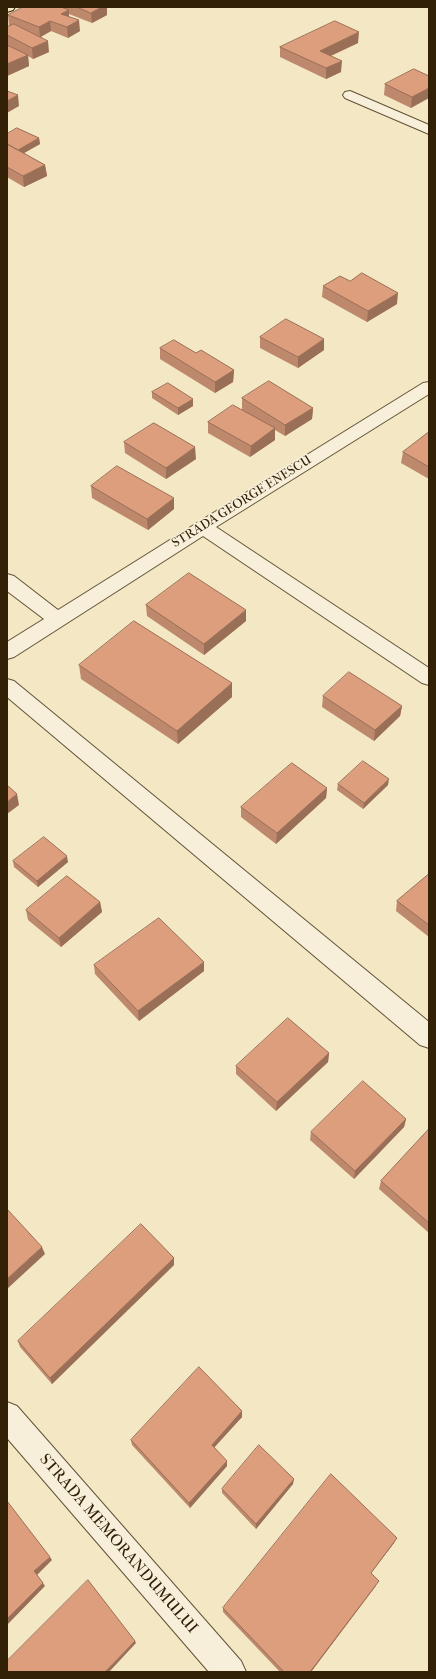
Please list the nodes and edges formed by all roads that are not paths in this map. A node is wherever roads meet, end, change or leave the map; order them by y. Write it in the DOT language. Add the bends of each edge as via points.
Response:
graph roads {
  1 [pos="350,95"];
  2 [pos="429,130"];
  3 [pos="429,387"];
  4 [pos="203,527"];
  5 [pos="7,581"];
  6 [pos="57,619"];
  7 [pos="7,652"];
  8 [pos="429,678"];
  9 [pos="7,686"];
  10 [pos="429,1036"];
  11 [pos="7,1416"];
  12 [pos="230,1672"];
  1 -- 2 [label="street"];
  3 -- 4 [label="street, STRADA GEORGE ENESCU"];
  4 -- 6 [label="street, STRADA GEORGE ENESCU"];
  4 -- 8 [label="street"];
  5 -- 6 [label="street"];
  6 -- 7 [label="street, STRADA GEORGE ENESCU"];
  9 -- 10 [label="street"];
  11 -- 12 [label="street, STRADA MEMORANDUMULUI"];
}
